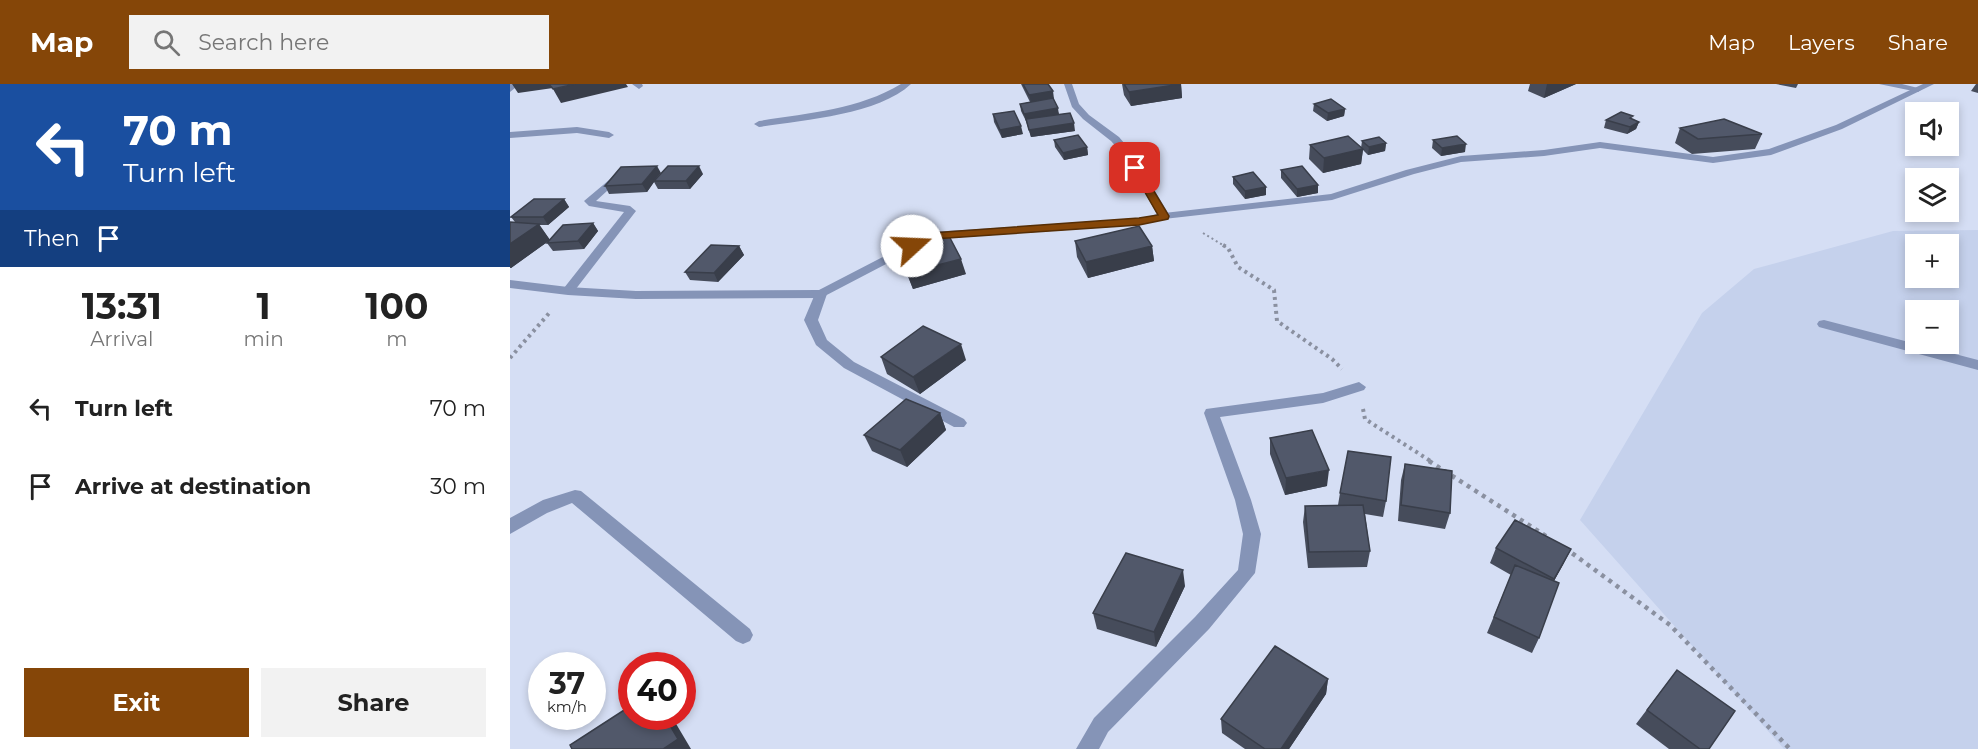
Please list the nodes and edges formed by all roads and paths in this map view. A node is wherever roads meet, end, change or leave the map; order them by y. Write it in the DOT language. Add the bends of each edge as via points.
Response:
graph roads {
  1 [pos="516,84"];
  2 [pos="907,84"];
  3 [pos="1068,84"];
  4 [pos="1883,84"];
  5 [pos="1930,84"];
  6 [pos="510,88"];
  7 [pos="1918,90"];
  8 [pos="759,124"];
  9 [pos="510,135"];
  10 [pos="609,135"];
  11 [pos="615,178"];
  12 [pos="1190,214"];
  13 [pos="1164,216"];
  14 [pos="510,284"];
  15 [pos="568,291"];
  16 [pos="821,294"];
  17 [pos="1824,324"];
  18 [pos="510,358"];
  19 [pos="1978,365"];
  20 [pos="1359,387"];
  21 [pos="959,423"];
  22 [pos="510,527"];
  23 [pos="1551,539"];
  24 [pos="1560,545"];
  25 [pos="743,635"];
  26 [pos="1087,749"];
  27 [pos="1790,749"];
  1 -- 6 [label="street"];
  2 -- 8 [label="street" via="874,100"];
  3 -- 13 [label="street" via="1075,105 1126,152"];
  4 -- 7 [label="street"];
  5 -- 7 [label="street"];
  7 -- 12 [label="street" via="1839,127 1771,152 1713,160 1600,145 1461,159 1332,197"];
  9 -- 10 [label="street" via="577,130"];
  11 -- 15 [label="street" via="590,201 630,212"];
  12 -- 13 [label="street"];
  12 -- 20 [label="path" via="1192,226 1228,248 1238,267 1274,290 1277,321 1332,358"];
  13 -- 16 [label="street" via="1139,222 931,236"];
  14 -- 15 [label="street"];
  15 -- 16 [label="street" via="636,295"];
  15 -- 18 [label="path"];
  16 -- 21 [label="street" via="812,320 821,342 849,365"];
  17 -- 19 [label="street"];
  20 -- 23 [label="path" via="1365,419"];
  20 -- 26 [label="street" via="1323,398 1211,413 1252,534 1246,573 1101,725"];
  22 -- 25 [label="street" via="559,500 575,496"];
  24 -- 27 [label="path" via="1671,625"];
}
